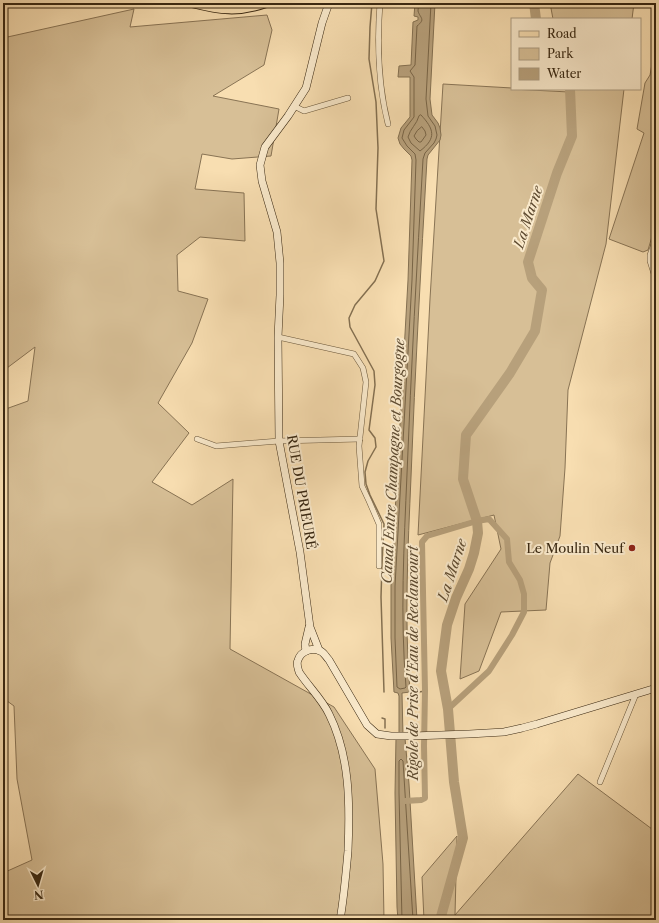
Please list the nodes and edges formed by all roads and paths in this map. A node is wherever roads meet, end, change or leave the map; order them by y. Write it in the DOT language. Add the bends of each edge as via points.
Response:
graph roads {
  1 [pos="192,3"];
  2 [pos="266,3"];
  3 [pos="329,3"];
  4 [pos="380,3"];
  5 [pos="348,98"];
  6 [pos="294,106"];
  7 [pos="388,124"];
  8 [pos="656,238"];
  9 [pos="656,280"];
  10 [pos="278,337"];
  11 [pos="197,439"];
  12 [pos="360,439"];
  13 [pos="279,441"];
  14 [pos="378,566"];
  15 [pos="310,627"];
  16 [pos="319,650"];
  17 [pos="306,651"];
  18 [pos="656,688"];
  19 [pos="636,694"];
  20 [pos="600,782"];
  21 [pos="340,920"];
  1 -- 2 [label="main road" via="217,9 238,10"];
  3 -- 6 [label="street, RUE DU PRIEURÉ" via="306,88"];
  4 -- 7 [label="street" via="379,58"];
  5 -- 6 [label="street" via="304,111"];
  6 -- 10 [label="street, RUE DU PRIEURÉ" via="265,147 260,165 279,248"];
  8 -- 9 [label="street" via="650,255"];
  10 -- 12 [label="street" via="354,354 363,368 366,382"];
  10 -- 13 [label="street, RUE DU PRIEURÉ"];
  11 -- 13 [label="street" via="216,446"];
  12 -- 13 [label="street"];
  12 -- 14 [label="street" via="362,486 379,524"];
  13 -- 15 [label="street, RUE DU PRIEURÉ" via="300,552"];
  15 -- 16 [label="street, RUE DU PRIEURÉ"];
  15 -- 17 [label="street, RUE DU PRIEURÉ" via="305,644"];
  16 -- 17 [label="street"];
  16 -- 19 [label="street, RUE DU PRIEURÉ" via="329,660 367,725 377,734 417,736 504,732"];
  17 -- 21 [label="street, RUE DU PRIEURÉ" via="297,660 299,672 328,712 341,745 348,783 349,818"];
  18 -- 19 [label="street, RUE DU PRIEURÉ"];
  19 -- 20 [label="street"];
}
